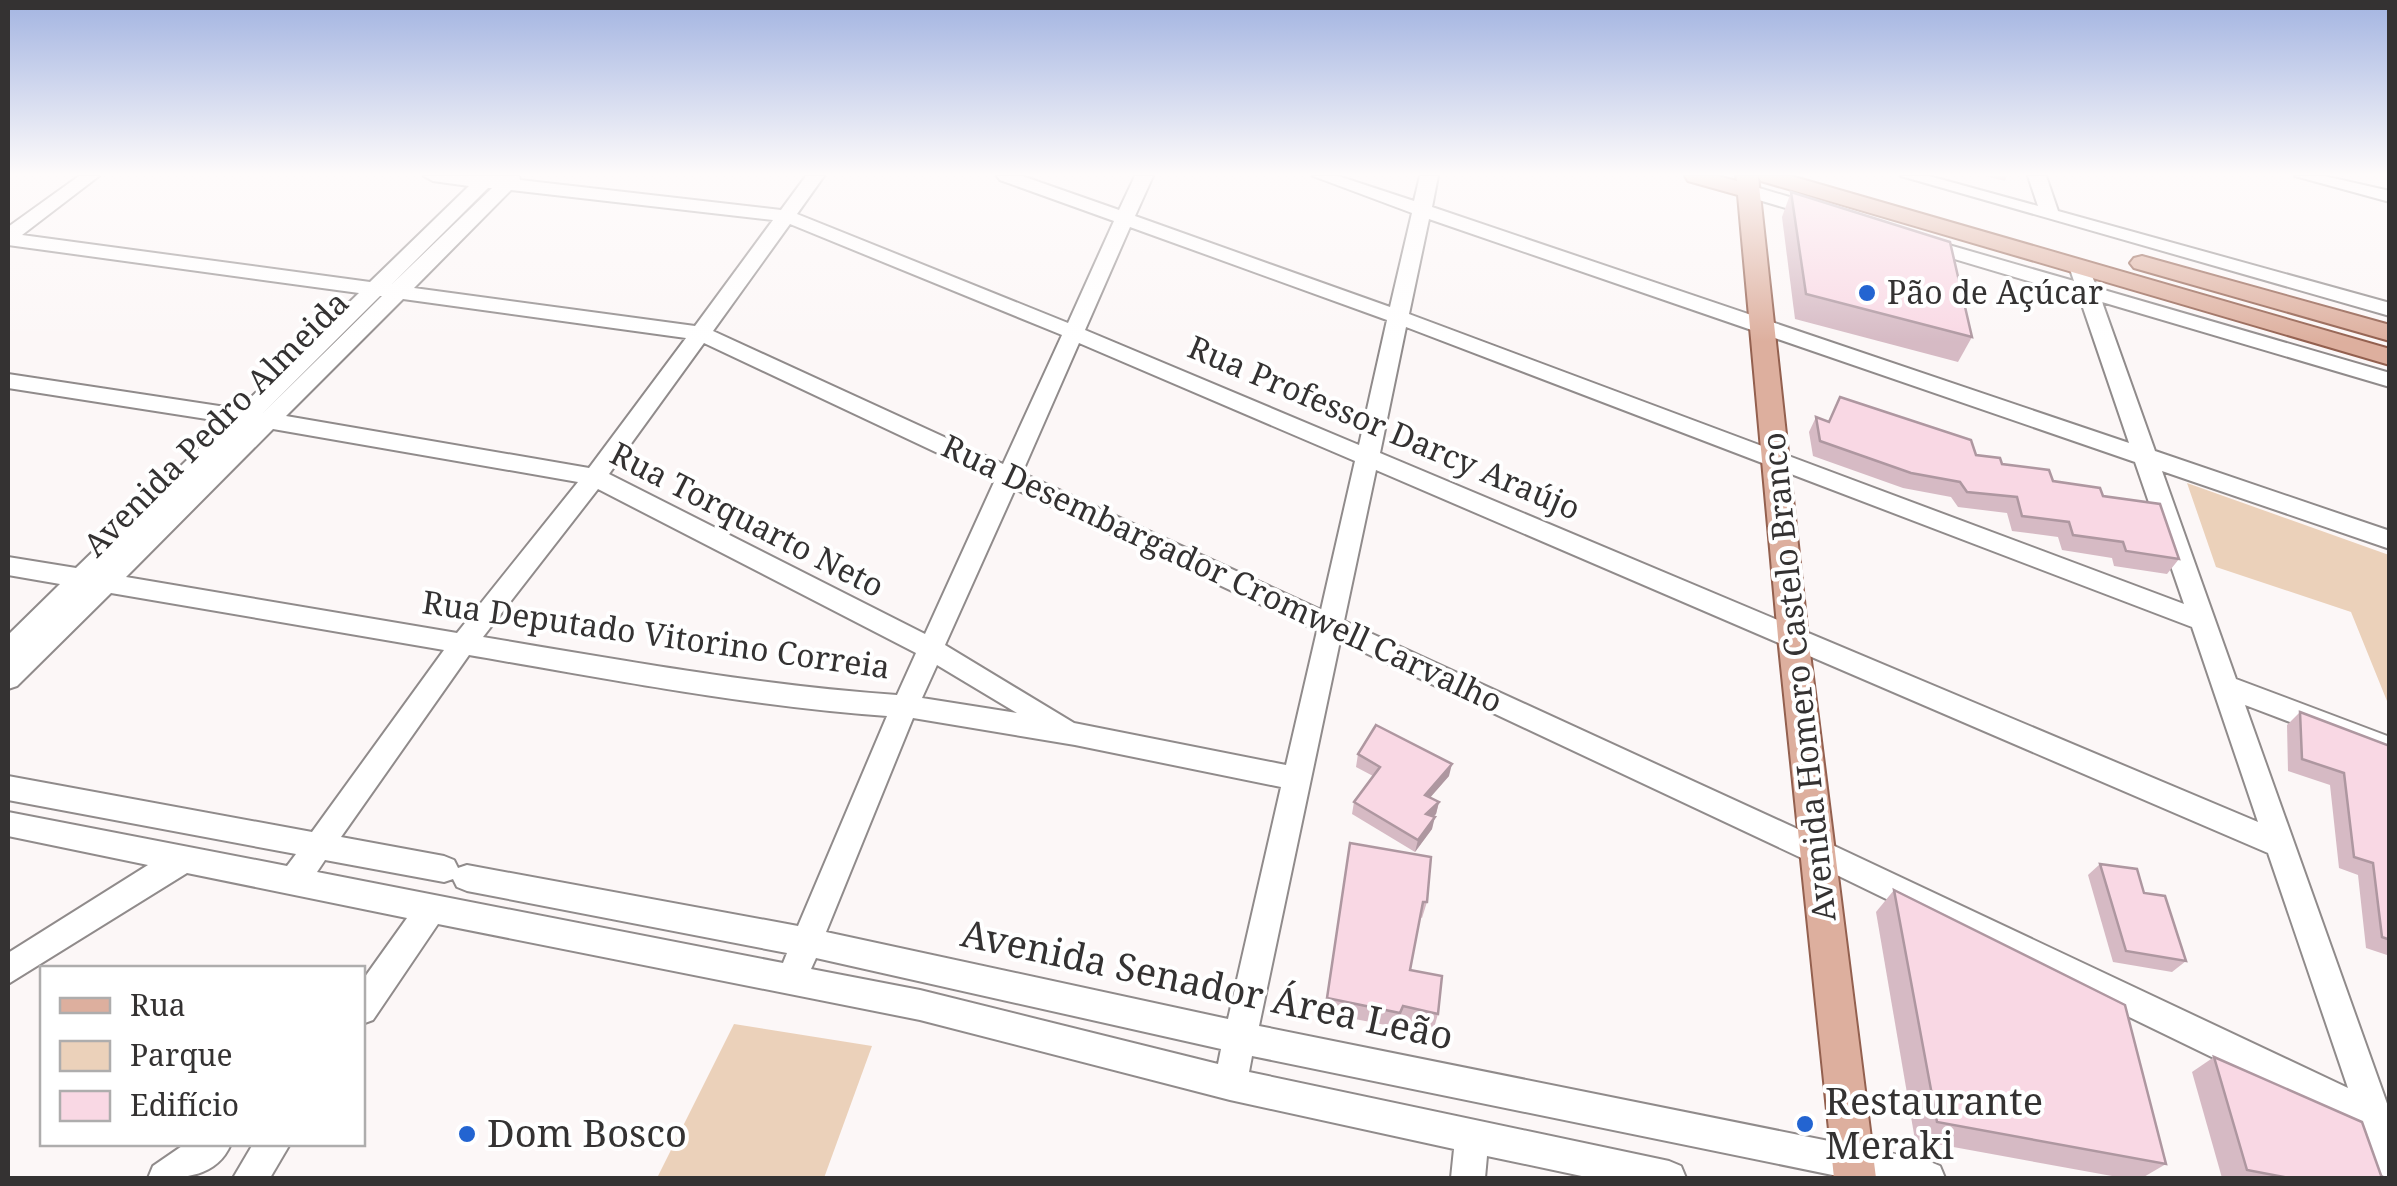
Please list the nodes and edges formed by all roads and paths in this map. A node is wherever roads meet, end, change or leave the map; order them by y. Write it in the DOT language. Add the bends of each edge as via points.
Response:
graph roads {
  1 [pos="446,231"];
  2 [pos="775,231"];
  3 [pos="824,231"];
  4 [pos="1119,231"];
  5 [pos="1162,231"];
  6 [pos="1416,231"];
  7 [pos="1490,231"];
  8 [pos="1757,231"];
  9 [pos="1924,231"];
  10 [pos="2029,231"];
  11 [pos="2109,231"];
  12 [pos="8,237"];
  13 [pos="2084,279"];
  14 [pos="386,290"];
  15 [pos="2390,310"];
  16 [pos="1395,316"];
  17 [pos="1762,324"];
  18 [pos="700,332"];
  19 [pos="1072,332"];
  20 [pos="2390,334"];
  21 [pos="2390,357"];
  22 [pos="2390,380"];
  23 [pos="8,381"];
  24 [pos="252,420"];
  25 [pos="2144,455"];
  26 [pos="1366,456"];
  27 [pos="1776,463"];
  28 [pos="595,477"];
  29 [pos="1012,477"];
  30 [pos="2390,540"];
  31 [pos="8,566"];
  32 [pos="90,580"];
  33 [pos="2202,621"];
  34 [pos="1332,624"];
  35 [pos="1794,637"];
  36 [pos="461,646"];
  37 [pos="931,649"];
  38 [pos="8,651"];
  39 [pos="8,679"];
  40 [pos="2224,686"];
  41 [pos="905,706"];
  42 [pos="1076,734"];
  43 [pos="2390,748"];
  44 [pos="1294,778"];
  45 [pos="8,788"];
  46 [pos="8,824"];
  47 [pos="2280,845"];
  48 [pos="316,848"];
  49 [pos="1818,852"];
  50 [pos="179,862"];
  51 [pos="456,874"];
  52 [pos="294,879"];
  53 [pos="430,909"];
  54 [pos="806,942"];
  55 [pos="8,970"];
  56 [pos="792,978"];
  57 [pos="365,1004"];
  58 [pos="1237,1037"];
  59 [pos="2375,1078"];
  60 [pos="1230,1084"];
  61 [pos="2374,1118"];
  62 [pos="1472,1138"];
  63 [pos="211,1146"];
  64 [pos="272,1146"];
  65 [pos="2390,1162"];
  66 [pos="1854,1171"];
  67 [pos="166,1178"];
  68 [pos="250,1178"];
  69 [pos="1468,1178"];
  70 [pos="1668,1178"];
  71 [pos="1928,1178"];
  1 -- 14 [label="street, Avenida Pedro Almeida"];
  2 -- 18 [label="street"];
  3 -- 19 [label="street, Rua Professor Darcy Araújo"];
  4 -- 19 [label="street"];
  5 -- 16 [label="street"];
  6 -- 16 [label="street"];
  7 -- 17 [label="street"];
  8 -- 17 [label="main road, Avenida Homero Castelo Branco"];
  9 -- 13 [label="main road"];
  10 -- 20 [label="main road"];
  11 -- 15 [label="street"];
  12 -- 14 [label="street, Rua Desembargador Cromwell Carvalho"];
  13 -- 21 [label="main road"];
  13 -- 22 [label="street"];
  13 -- 25 [label="street"];
  14 -- 18 [label="street, Rua Desembargador Cromwell Carvalho"];
  14 -- 24 [label="street, Avenida Pedro Almeida"];
  16 -- 26 [label="street"];
  16 -- 27 [label="street"];
  17 -- 25 [label="street"];
  17 -- 27 [label="main road, Avenida Homero Castelo Branco"];
  18 -- 28 [label="street"];
  18 -- 29 [label="street, Rua Desembargador Cromwell Carvalho"];
  19 -- 26 [label="street, Rua Professor Darcy Araújo"];
  19 -- 29 [label="street"];
  23 -- 24 [label="street, Rua Torquarto Neto"];
  24 -- 28 [label="street, Rua Torquarto Neto"];
  24 -- 32 [label="street, Avenida Pedro Almeida"];
  25 -- 30 [label="street"];
  25 -- 33 [label="street"];
  26 -- 34 [label="street"];
  26 -- 35 [label="street, Rua Professor Darcy Araújo"];
  27 -- 33 [label="street"];
  27 -- 35 [label="main road, Avenida Homero Castelo Branco"];
  28 -- 36 [label="street"];
  28 -- 37 [label="street, Rua Torquarto Neto"];
  29 -- 34 [label="street, Rua Desembargador Cromwell Carvalho"];
  29 -- 37 [label="street"];
  31 -- 32 [label="street, Rua Deputado Vitorino Correia"];
  32 -- 36 [label="street, Rua Deputado Vitorino Correia"];
  32 -- 38 [label="street, Avenida Pedro Almeida"];
  32 -- 39 [label="street, Avenida Pedro Almeida"];
  33 -- 40 [label="street"];
  34 -- 44 [label="street"];
  34 -- 49 [label="street, Rua Desembargador Cromwell Carvalho"];
  35 -- 47 [label="street, Rua Professor Darcy Araújo"];
  35 -- 49 [label="main road, Avenida Homero Castelo Branco"];
  36 -- 41 [label="street, Rua Deputado Vitorino Correia" via="814,700"];
  36 -- 48 [label="street"];
  37 -- 41 [label="street"];
  37 -- 42 [label="street, Rua Torquarto Neto"];
  40 -- 43 [label="street"];
  40 -- 47 [label="street"];
  41 -- 42 [label="street, Rua Deputado Vitorino Correia"];
  41 -- 54 [label="street"];
  42 -- 44 [label="street, Rua Deputado Vitorino Correia"];
  44 -- 58 [label="street"];
  45 -- 48 [label="street, Avenida Senador Área Leão"];
  46 -- 50 [label="street"];
  47 -- 59 [label="street"];
  48 -- 51 [label="street, Avenida Senador Área Leão"];
  48 -- 52 [label="street"];
  49 -- 61 [label="street, Rua Desembargador Cromwell Carvalho"];
  49 -- 66 [label="main road, Avenida Homero Castelo Branco"];
  50 -- 52 [label="street"];
  50 -- 55 [label="street"];
  51 -- 53 [label="street" via="461,898"];
  51 -- 54 [label="street, Avenida Senador Área Leão"];
  52 -- 53 [label="street"];
  53 -- 56 [label="street"];
  53 -- 57 [label="street"];
  54 -- 56 [label="street"];
  54 -- 58 [label="street, Avenida Senador Área Leão"];
  56 -- 60 [label="street"];
  58 -- 60 [label="street"];
  58 -- 66 [label="street, Avenida Senador Área Leão"];
  59 -- 61 [label="street"];
  60 -- 62 [label="street"];
  61 -- 65 [label="street"];
  62 -- 69 [label="street"];
  62 -- 70 [label="street"];
  63 -- 67 [label="street"];
  64 -- 68 [label="street"];
  66 -- 71 [label="street, Avenida Senador Área Leão"];
}
